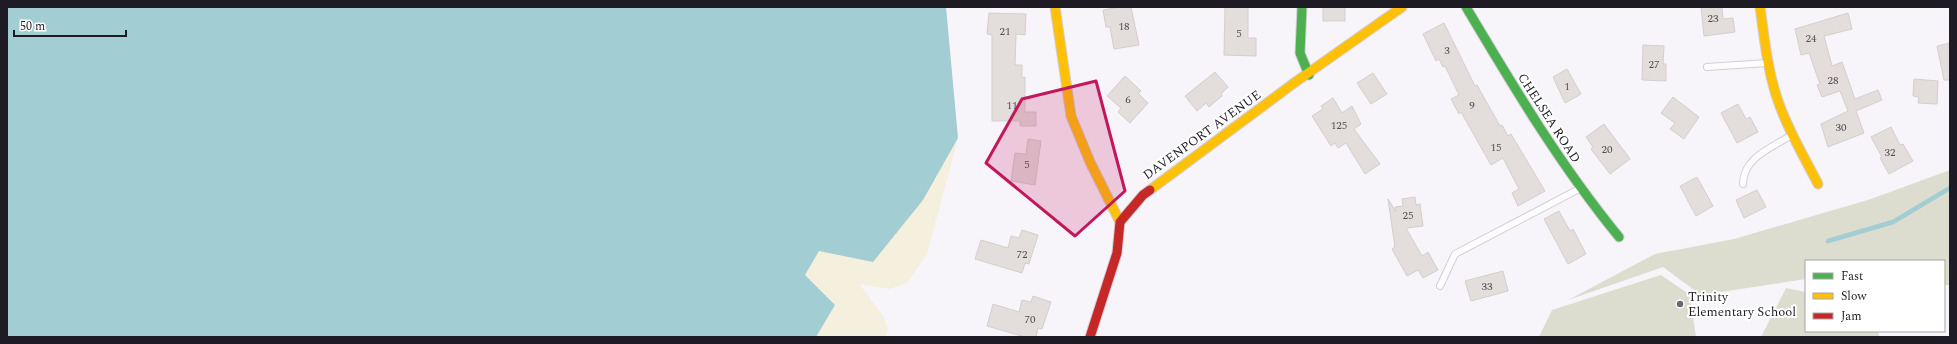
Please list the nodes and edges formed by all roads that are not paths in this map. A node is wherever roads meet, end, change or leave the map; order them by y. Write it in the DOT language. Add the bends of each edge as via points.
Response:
graph roads {
  1 [pos="1055,7"];
  2 [pos="1302,7"];
  3 [pos="1402,7"];
  4 [pos="1466,7"];
  5 [pos="1760,7"];
  6 [pos="1768,63"];
  7 [pos="1707,67"];
  8 [pos="1309,74"];
  9 [pos="1792,134"];
  10 [pos="1743,184"];
  11 [pos="1818,184"];
  12 [pos="1580,188"];
  13 [pos="1120,222"];
  14 [pos="1619,238"];
  15 [pos="1440,286"];
  16 [pos="1090,337"];
  1 -- 13 [label="street" via="1071,116 1090,162"];
  2 -- 8 [label="street" via="1300,54"];
  3 -- 8 [label="street, DAVENPORT AVENUE"];
  4 -- 12 [label="street, CHELSEA ROAD" via="1514,89"];
  5 -- 6 [label="street"];
  6 -- 7 [label="lane"];
  6 -- 9 [label="street" via="1772,82"];
  8 -- 13 [label="street, DAVENPORT AVENUE" via="1143,195"];
  9 -- 10 [label="lane" via="1747,166"];
  9 -- 11 [label="street"];
  12 -- 14 [label="street, CHELSEA ROAD"];
  12 -- 15 [label="lane" via="1455,254"];
  13 -- 16 [label="street" via="1117,253"];
}
